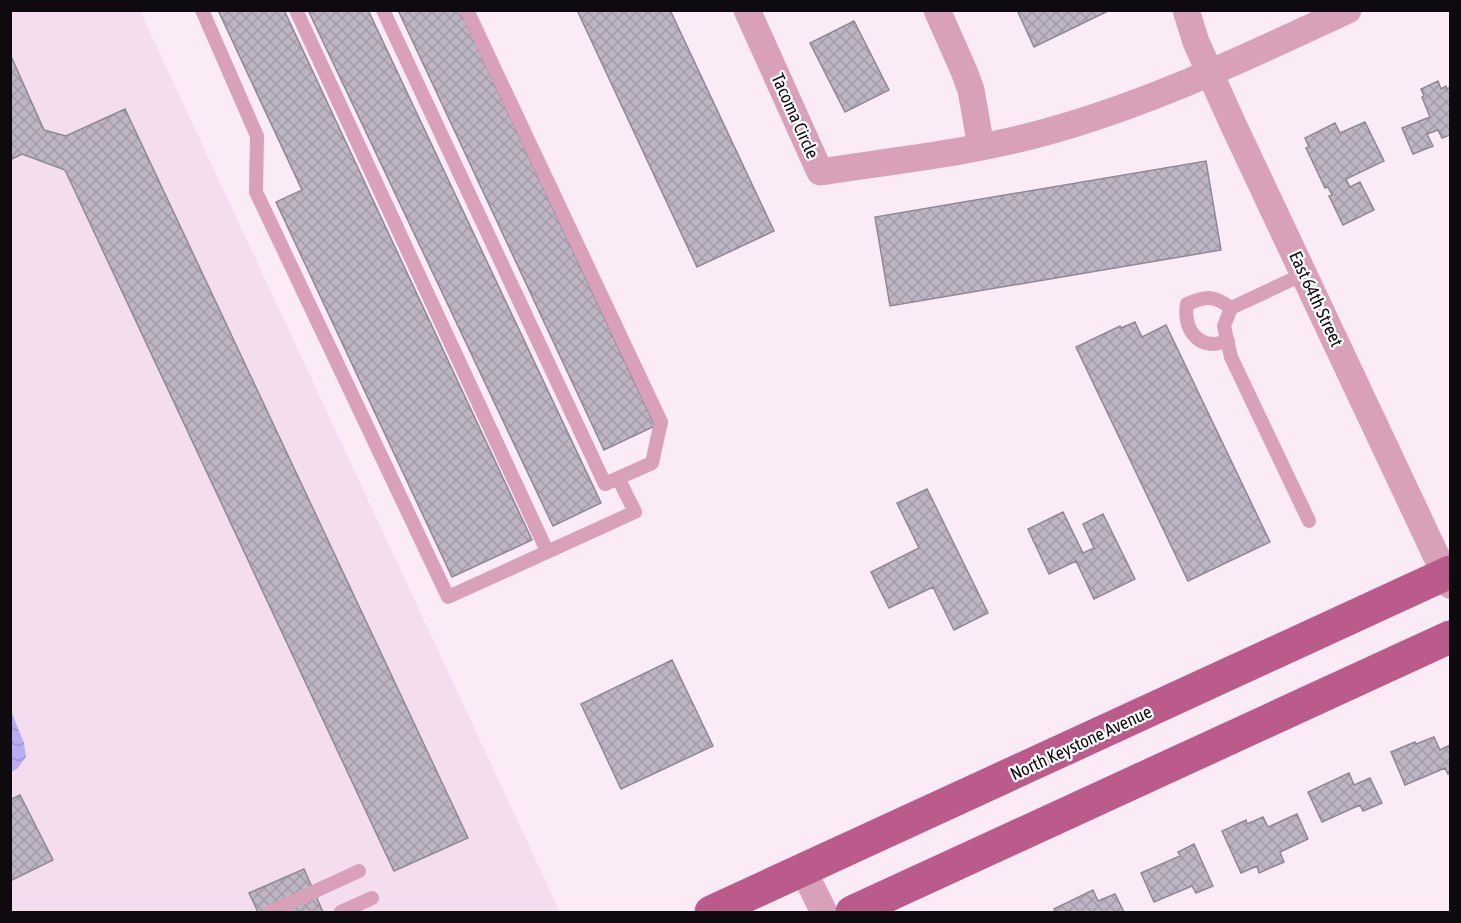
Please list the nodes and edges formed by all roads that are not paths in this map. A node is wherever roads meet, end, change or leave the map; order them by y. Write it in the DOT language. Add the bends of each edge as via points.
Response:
graph roads {
  1 [pos="202,10"];
  2 [pos="296,10"];
  3 [pos="384,10"];
  4 [pos="467,10"];
  5 [pos="747,10"];
  6 [pos="936,10"];
  7 [pos="1186,10"];
  8 [pos="1348,10"];
  9 [pos="1211,73"];
  10 [pos="981,147"];
  11 [pos="1304,274"];
  12 [pos="1231,308"];
  13 [pos="1227,341"];
  14 [pos="618,478"];
  15 [pos="1309,521"];
  16 [pos="547,551"];
  17 [pos="1449,577"];
  18 [pos="1450,638"];
  19 [pos="803,870"];
  20 [pos="359,871"];
  21 [pos="372,898"];
  22 [pos="270,912"];
  23 [pos="341,912"];
  24 [pos="711,912"];
  25 [pos="824,912"];
  26 [pos="852,912"];
  1 -- 16 [label="lane" via="257,136 256,192 448,597"];
  2 -- 16 [label="lane"];
  3 -- 14 [label="lane" via="605,484"];
  4 -- 14 [label="lane" via="662,422 652,463"];
  5 -- 10 [label="street, Tacoma Circle" via="820,172"];
  6 -- 10 [label="street" via="968,80"];
  7 -- 9 [label="street, East 64th Street"];
  8 -- 9 [label="street, Tacoma Circle"];
  9 -- 10 [label="street, Tacoma Circle" via="1100,116"];
  9 -- 11 [label="street, East 64th Street"];
  11 -- 12 [label="lane"];
  11 -- 17 [label="street, East 64th Street"];
  12 -- 13 [label="lane" via="1224,326"];
  12 -- 13 [label="lane" via="1220,299 1204,297 1188,304 1185,316 1197,339 1212,344"];
  13 -- 15 [label="lane"];
  14 -- 16 [label="lane" via="635,512"];
  17 -- 19 [label="main road, North Keystone Avenue"];
  18 -- 26 [label="main road"];
  19 -- 24 [label="main road, North Keystone Avenue"];
  19 -- 25 [label="street"];
  20 -- 22 [label="lane"];
  21 -- 23 [label="lane"];
}
